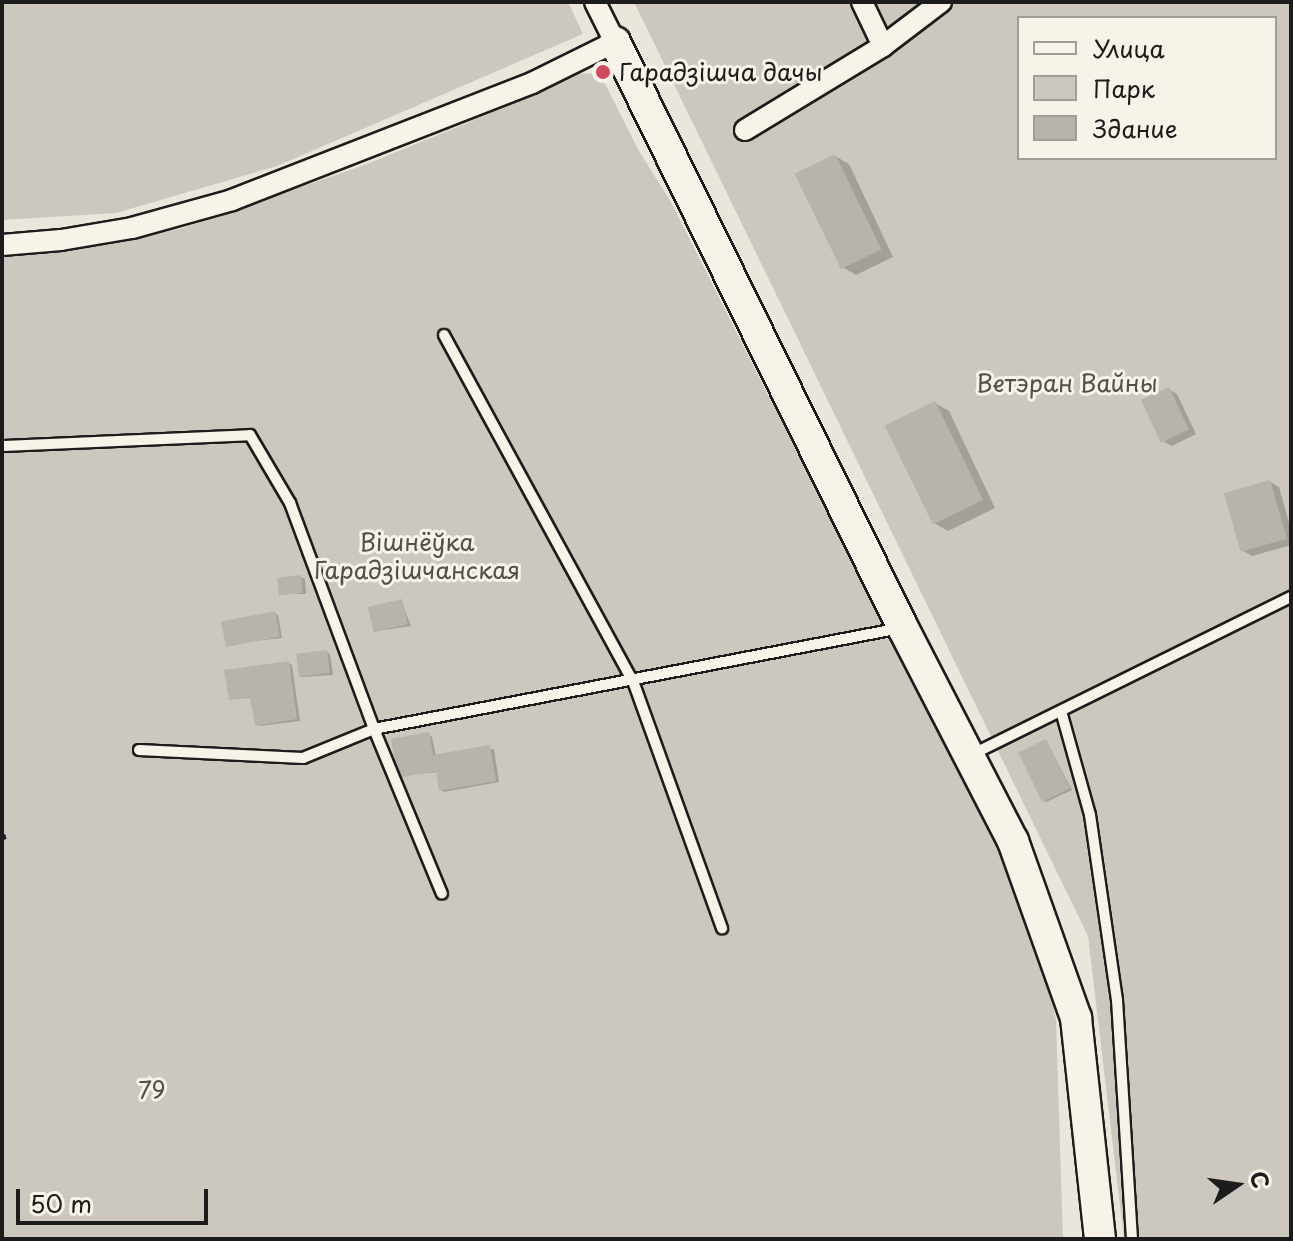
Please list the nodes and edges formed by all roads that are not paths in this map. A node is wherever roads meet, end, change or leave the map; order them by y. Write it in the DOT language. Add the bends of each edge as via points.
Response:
graph roads {
  1 [pos="595,2"];
  2 [pos="862,2"];
  3 [pos="941,2"];
  4 [pos="615,42"];
  5 [pos="883,46"];
  6 [pos="745,130"];
  7 [pos="2,245"];
  8 [pos="444,335"];
  9 [pos="2,446"];
  10 [pos="1291,597"];
  11 [pos="903,628"];
  12 [pos="633,681"];
  13 [pos="1061,711"];
  14 [pos="374,729"];
  15 [pos="139,750"];
  16 [pos="971,755"];
  17 [pos="442,894"];
  18 [pos="722,928"];
  19 [pos="1100,1239"];
  20 [pos="1132,1239"];
  1 -- 4 [label="street"];
  2 -- 5 [label="street"];
  3 -- 5 [label="street"];
  4 -- 7 [label="street" via="532,83 232,200 132,228"];
  4 -- 11 [label="street"];
  5 -- 6 [label="street"];
  8 -- 12 [label="lane"];
  9 -- 14 [label="lane" via="250,435 290,503"];
  10 -- 13 [label="lane"];
  11 -- 12 [label="lane"];
  11 -- 16 [label="street"];
  12 -- 14 [label="lane"];
  12 -- 18 [label="lane"];
  13 -- 16 [label="lane"];
  13 -- 20 [label="lane" via="1090,815 1117,1000"];
  14 -- 15 [label="lane" via="303,758"];
  14 -- 17 [label="lane"];
  16 -- 19 [label="street" via="1013,841 1076,1018"];
}
